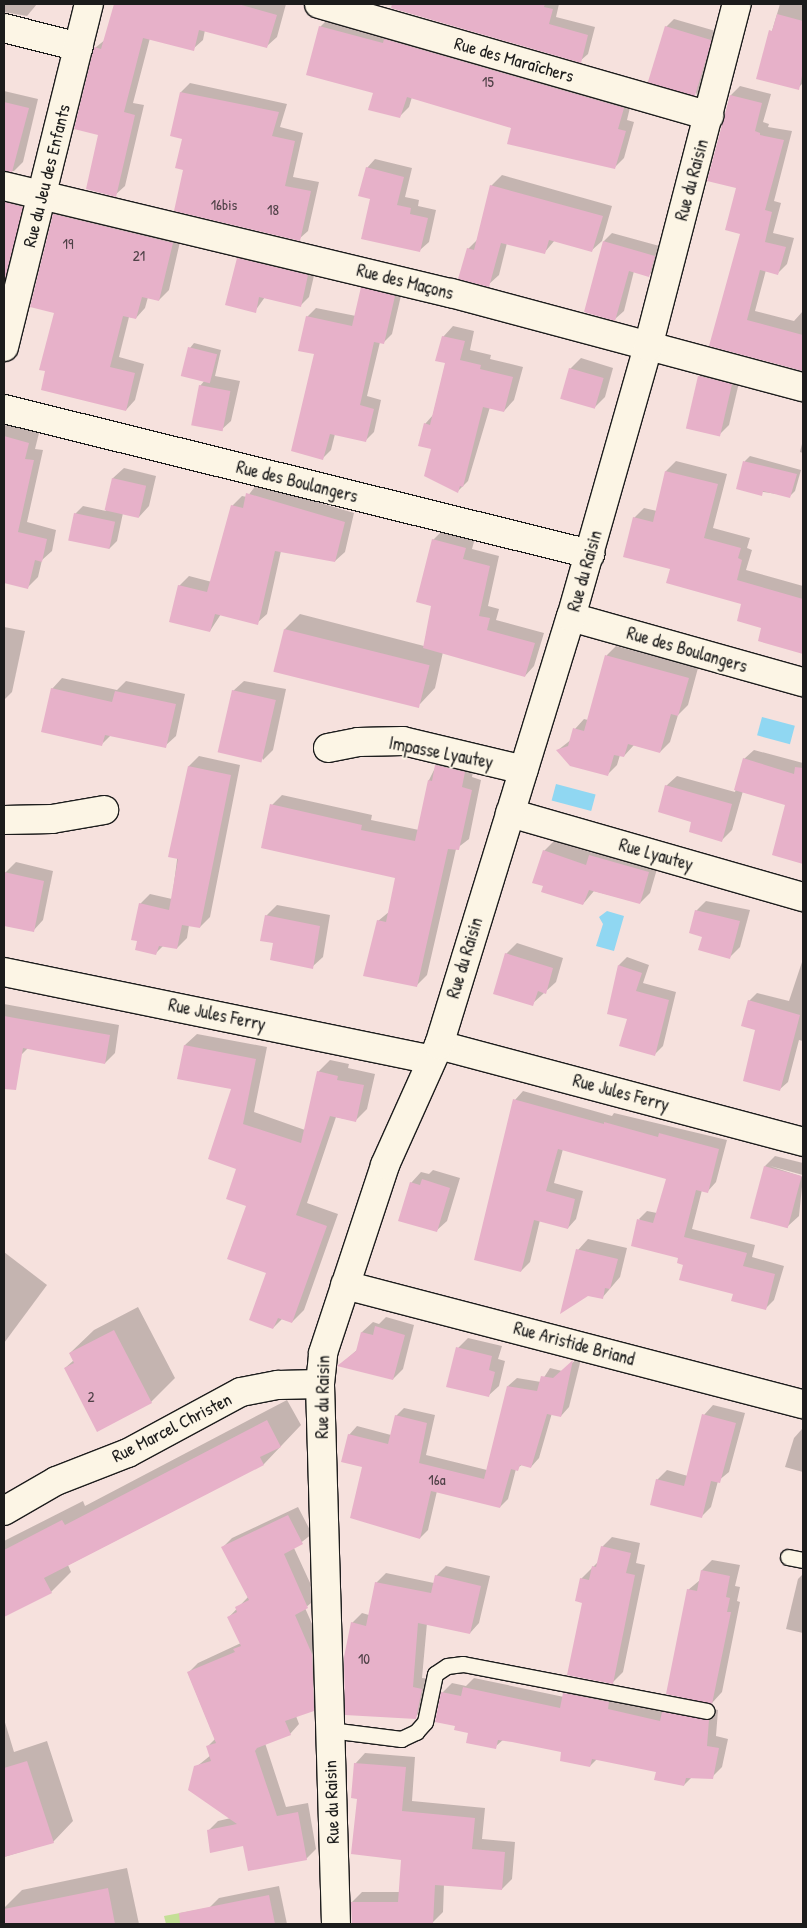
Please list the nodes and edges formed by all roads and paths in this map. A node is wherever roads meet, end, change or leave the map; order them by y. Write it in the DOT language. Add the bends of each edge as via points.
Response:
graph roads {
  1 [pos="90,4"];
  2 [pos="319,4"];
  3 [pos="737,4"];
  4 [pos="4,28"];
  5 [pos="79,47"];
  6 [pos="709,116"];
  7 [pos="4,186"];
  8 [pos="42,195"];
  9 [pos="4,347"];
  10 [pos="648,347"];
  11 [pos="803,387"];
  12 [pos="4,409"];
  13 [pos="590,554"];
  14 [pos="571,617"];
  15 [pos="803,682"];
  16 [pos="328,748"];
  17 [pos="524,770"];
  18 [pos="104,810"];
  19 [pos="510,813"];
  20 [pos="4,820"];
  21 [pos="803,897"];
  22 [pos="4,972"];
  23 [pos="435,1053"];
  24 [pos="803,1142"];
  25 [pos="345,1285"];
  26 [pos="320,1384"];
  27 [pos="803,1404"];
  28 [pos="4,1511"];
  29 [pos="788,1557"];
  30 [pos="803,1560"];
  31 [pos="706,1711"];
  32 [pos="330,1730"];
  33 [pos="336,1924"];
  1 -- 5 [label="street, Rue du Jeu des Enfants"];
  2 -- 6 [label="street, Rue des Maraîchers"];
  3 -- 6 [label="street, Rue du Raisin"];
  4 -- 5 [label="street"];
  5 -- 8 [label="street, Rue du Jeu des Enfants"];
  6 -- 10 [label="street, Rue du Raisin"];
  7 -- 8 [label="street, Rue des Maçons"];
  8 -- 9 [label="street, Rue du Jeu des Enfants"];
  8 -- 10 [label="street, Rue des Maçons" via="451,293"];
  10 -- 11 [label="street, Rue des Maçons"];
  10 -- 13 [label="street, Rue du Raisin"];
  12 -- 13 [label="street, Rue des Boulangers"];
  13 -- 14 [label="street, Rue du Raisin"];
  14 -- 15 [label="street, Rue des Boulangers"];
  14 -- 17 [label="street, Rue du Raisin"];
  16 -- 17 [label="street, Impasse Lyautey" via="358,742 403,741"];
  17 -- 19 [label="street, Rue du Raisin"];
  18 -- 20 [label="street" via="60,818"];
  19 -- 21 [label="street, Rue Lyautey"];
  19 -- 23 [label="street, Rue du Raisin"];
  22 -- 23 [label="street, Rue Jules Ferry"];
  23 -- 24 [label="street, Rue Jules Ferry"];
  23 -- 25 [label="street, Rue du Raisin" via="393,1144"];
  25 -- 26 [label="street, Rue du Raisin" via="325,1344"];
  25 -- 27 [label="street, Rue Aristide Briand"];
  26 -- 28 [label="street, Rue Marcel Christen" via="278,1385 241,1392 128,1453 56,1481"];
  26 -- 32 [label="street, Rue du Raisin"];
  29 -- 30 [label="lane"];
  31 -- 32 [label="lane" via="463,1664 447,1666 435,1674 425,1722 416,1732 401,1739"];
  32 -- 33 [label="street, Rue du Raisin"];
}
